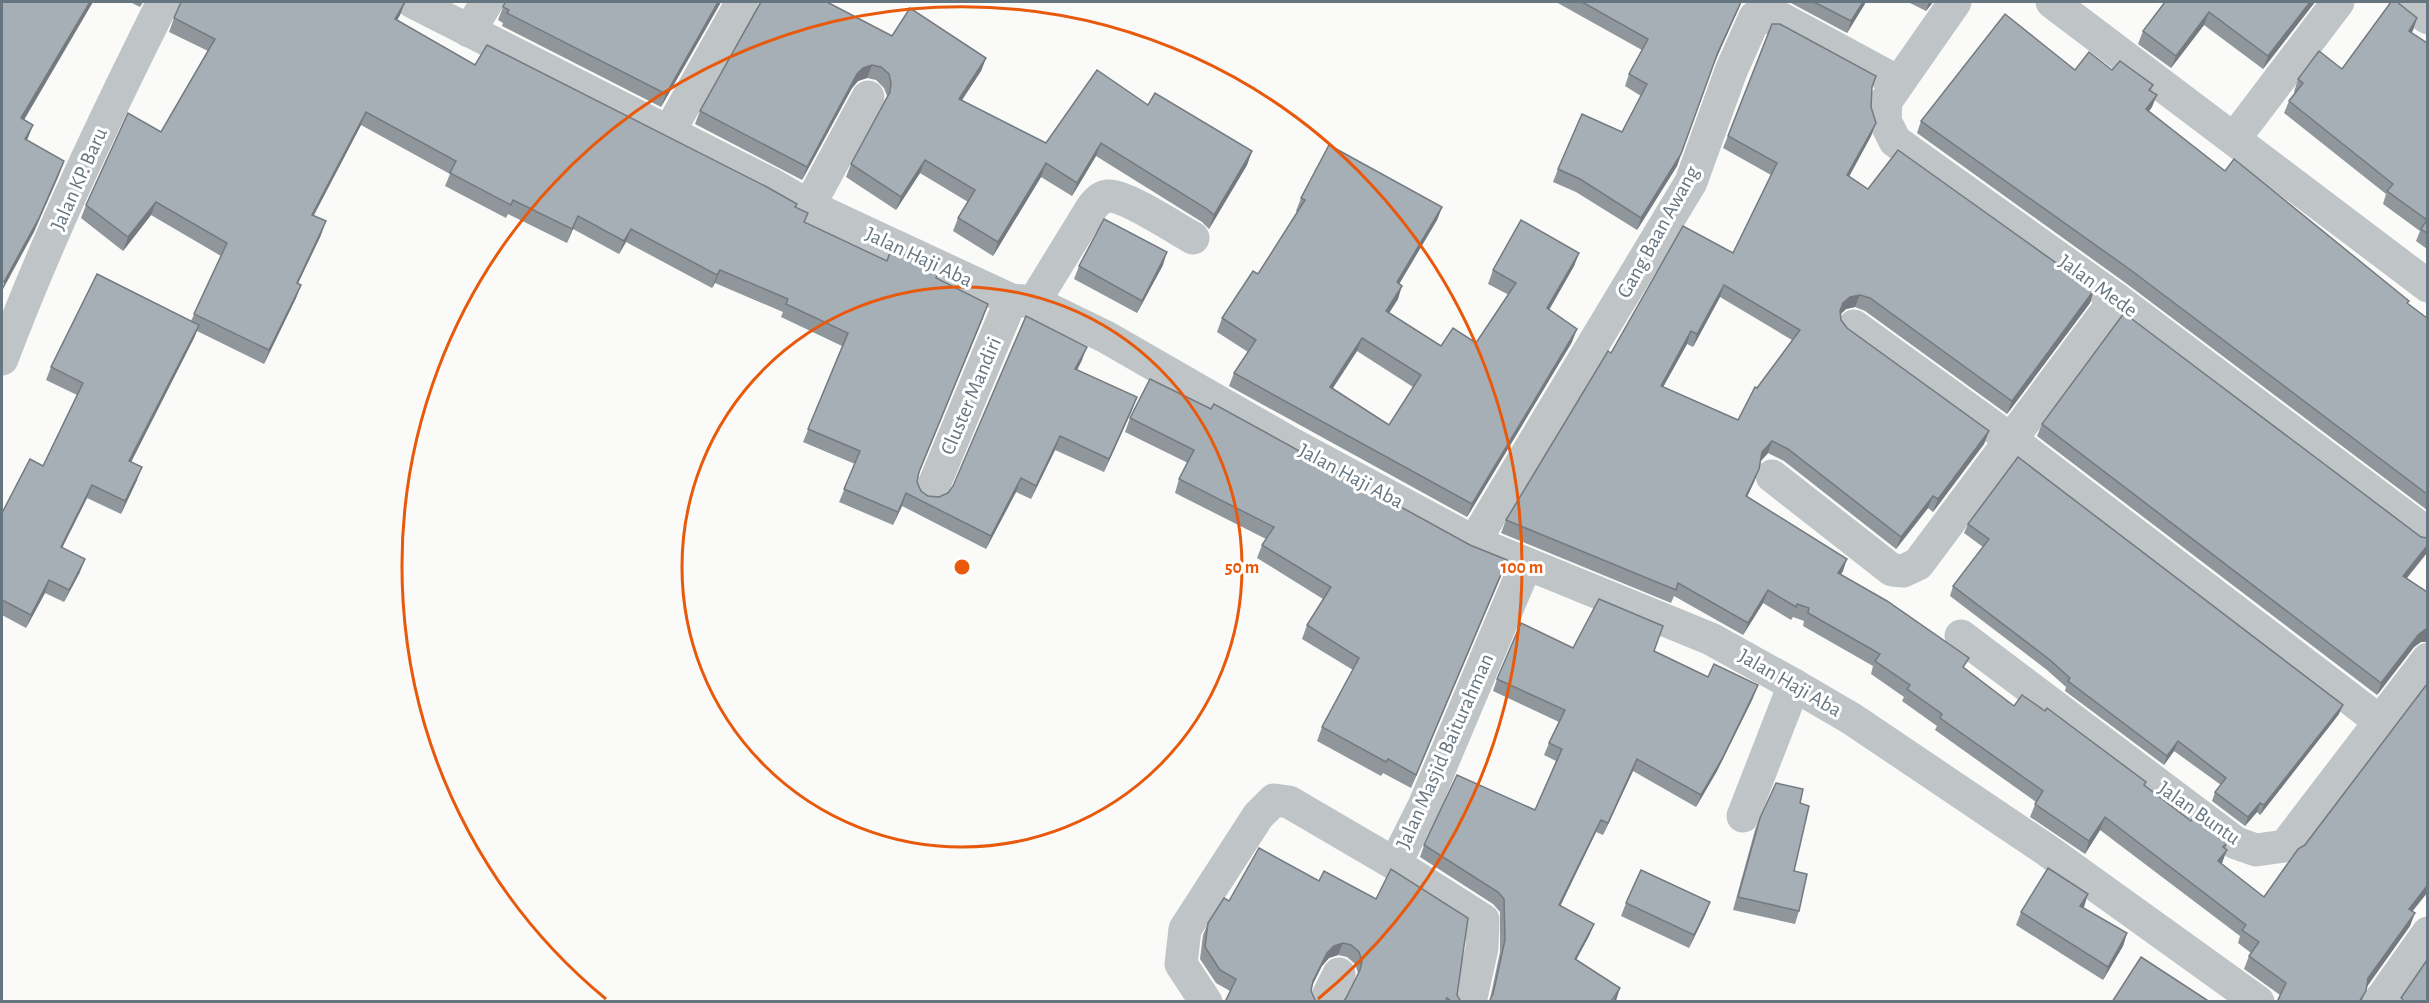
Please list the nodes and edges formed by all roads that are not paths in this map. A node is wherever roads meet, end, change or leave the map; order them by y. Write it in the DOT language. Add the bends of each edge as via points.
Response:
graph roads {
  1 [pos="164,2"];
  2 [pos="413,2"];
  3 [pos="486,2"];
  4 [pos="741,2"];
  5 [pos="1955,2"];
  6 [pos="2338,2"];
  7 [pos="2405,2"];
  8 [pos="2063,4"];
  9 [pos="1757,9"];
  10 [pos="2427,18"];
  11 [pos="469,31"];
  12 [pos="1898,82"];
  13 [pos="868,97"];
  14 [pos="669,132"];
  15 [pos="2234,139"];
  16 [pos="809,207"];
  17 [pos="1193,238"];
  18 [pos="2427,286"];
  19 [pos="2116,299"];
  20 [pos="1023,301"];
  21 [pos="1854,326"];
  22 [pos="2,359"];
  23 [pos="2010,439"];
  24 [pos="1772,476"];
  25 [pos="931,492"];
  26 [pos="2427,534"];
  27 [pos="1474,542"];
  28 [pos="1526,564"];
  29 [pos="1961,636"];
  30 [pos="2427,659"];
  31 [pos="1794,685"];
  32 [pos="2378,720"];
  33 [pos="1743,816"];
  34 [pos="1395,864"];
  35 [pos="2427,933"];
  36 [pos="1206,1002"];
  37 [pos="1470,1002"];
  38 [pos="2258,1002"];
  39 [pos="2379,1002"];
  1 -- 22 [label="street, Jalan KP. Baru" via="111,108"];
  2 -- 11 [label="street, Jalan Haji Aba"];
  3 -- 11 [label="street"];
  4 -- 14 [label="street"];
  5 -- 12 [label="street, Jalan Mede"];
  6 -- 15 [label="street"];
  7 -- 10 [label="street"];
  8 -- 15 [label="street"];
  9 -- 12 [label="street, Gang Baan Awang"];
  9 -- 27 [label="street, Gang Baan Awang" via="1691,182"];
  11 -- 14 [label="street, Jalan Haji Aba"];
  12 -- 19 [label="street, Jalan Mede" via="1886,101 1885,121 1895,141"];
  13 -- 16 [label="street"];
  14 -- 16 [label="street, Jalan Haji Aba"];
  15 -- 18 [label="street"];
  16 -- 20 [label="street, Jalan Haji Aba"];
  17 -- 20 [label="street, Cluster Mandiri" via="1108,195 1091,208"];
  19 -- 23 [label="street"];
  19 -- 26 [label="street, Jalan Mede"];
  20 -- 25 [label="street, Cluster Mandiri"];
  20 -- 27 [label="street, Jalan Haji Aba" via="1106,337"];
  21 -- 23 [label="street"];
  23 -- 24 [label="street" via="1918,564 1903,571 1892,570"];
  23 -- 32 [label="street"];
  27 -- 28 [label="street, Jalan Haji Aba"];
  28 -- 31 [label="street, Jalan Haji Aba" via="1711,639"];
  28 -- 34 [label="street, Jalan Masjid Baiturahman" via="1424,806"];
  29 -- 32 [label="street, Jalan Buntu" via="2236,843 2256,850 2285,846"];
  30 -- 32 [label="street, Jalan Buntu"];
  31 -- 33 [label="street"];
  31 -- 38 [label="street, Jalan Haji Aba" via="1852,719 2048,851"];
  34 -- 36 [label="street" via="1289,802 1274,800 1258,816 1185,929 1181,964"];
  34 -- 37 [label="street, Jalan Masjid Baiturahman" via="1483,920 1482,948"];
  35 -- 39 [label="street"];
}
